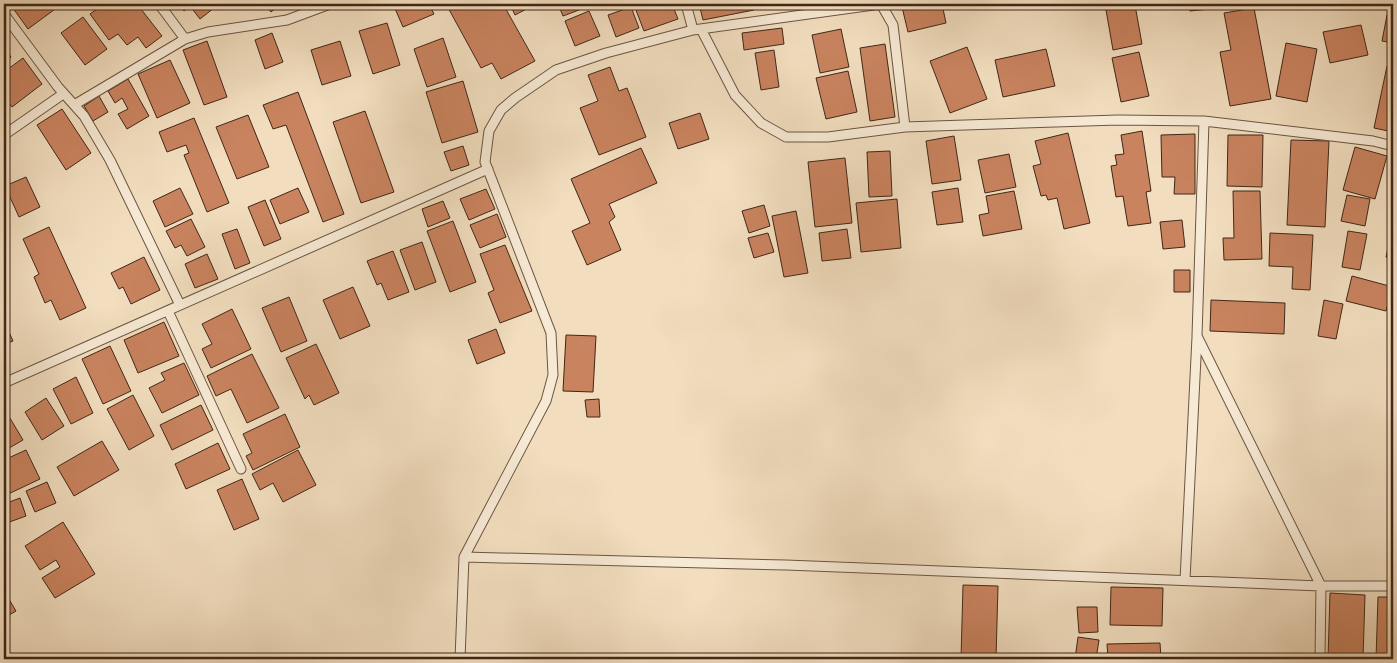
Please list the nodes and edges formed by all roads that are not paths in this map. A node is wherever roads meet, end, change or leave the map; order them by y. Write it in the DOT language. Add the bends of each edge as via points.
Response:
graph roads {
  1 [pos="159,4"];
  2 [pos="330,4"];
  3 [pos="686,4"];
  4 [pos="881,4"];
  5 [pos="4,14"];
  6 [pos="697,29"];
  7 [pos="185,39"];
  8 [pos="64,94"];
  9 [pos="74,105"];
  10 [pos="1204,120"];
  11 [pos="905,127"];
  12 [pos="4,135"];
  13 [pos="1393,146"];
  14 [pos="488,169"];
  15 [pos="180,305"];
  16 [pos="168,311"];
  17 [pos="1197,336"];
  18 [pos="4,383"];
  19 [pos="242,469"];
  20 [pos="464,557"];
  21 [pos="1185,580"];
  22 [pos="1322,586"];
  23 [pos="1393,586"];
  24 [pos="460,659"];
  25 [pos="1320,659"];
  1 -- 7 [label="lane"];
  2 -- 7 [label="lane" via="288,20 208,32"];
  3 -- 6 [label="lane"];
  4 -- 6 [label="lane"];
  4 -- 11 [label="lane" via="893,25"];
  5 -- 8 [label="lane"];
  6 -- 11 [label="lane" via="734,95 762,123 786,137 828,137"];
  6 -- 14 [label="lane" via="556,70 501,110 490,131 485,162"];
  7 -- 9 [label="lane"];
  8 -- 9 [label="lane"];
  8 -- 12 [label="lane"];
  9 -- 15 [label="lane" via="110,160"];
  10 -- 11 [label="lane"];
  10 -- 13 [label="lane"];
  10 -- 17 [label="lane"];
  14 -- 15 [label="lane"];
  14 -- 20 [label="lane" via="550,333 553,374 546,401"];
  15 -- 16 [label="lane"];
  16 -- 18 [label="lane"];
  16 -- 19 [label="lane"];
  17 -- 21 [label="lane"];
  17 -- 22 [label="lane"];
  20 -- 21 [label="lane"];
  20 -- 24 [label="lane"];
  21 -- 22 [label="lane"];
  22 -- 23 [label="lane"];
  22 -- 25 [label="lane"];
}
